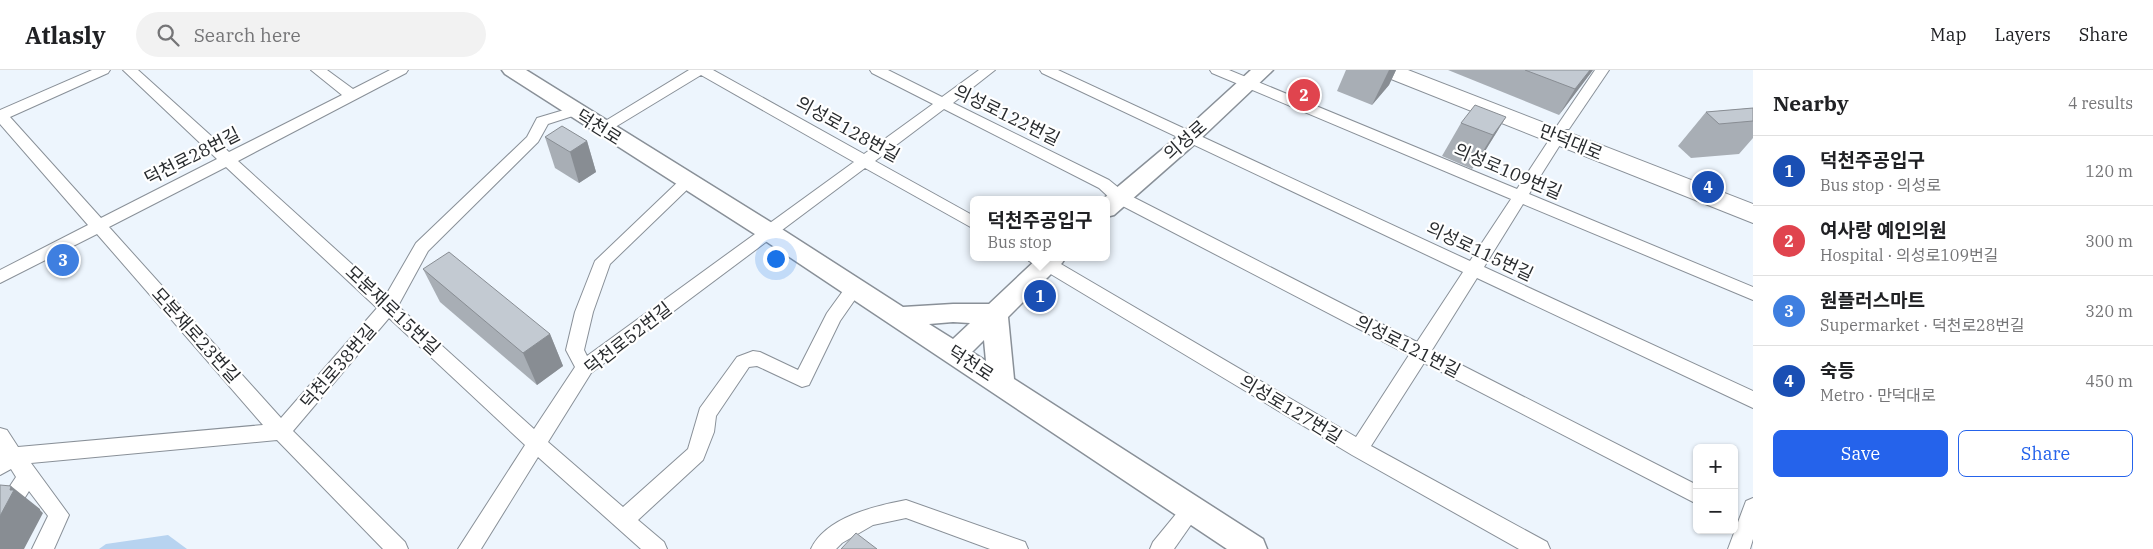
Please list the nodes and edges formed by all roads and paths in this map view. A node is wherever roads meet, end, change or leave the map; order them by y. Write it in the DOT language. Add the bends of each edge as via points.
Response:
graph roads {
  1 [pos="103,70"];
  2 [pos="130,70"];
  3 [pos="318,70"];
  4 [pos="401,70"];
  5 [pos="512,70"];
  6 [pos="698,70"];
  7 [pos="703,70"];
  8 [pos="877,70"];
  9 [pos="988,70"];
  10 [pos="1047,70"];
  11 [pos="1217,70"];
  12 [pos="1389,70"];
  13 [pos="1422,70"];
  14 [pos="1602,70"];
  15 [pos="1256,77"];
  16 [pos="352,95"];
  17 [pos="942,104"];
  18 [pos="574,111"];
  19 [pos="0,116"];
  20 [pos="602,129"];
  21 [pos="1561,132"];
  22 [pos="1190,137"];
  23 [pos="228,159"];
  24 [pos="866,161"];
  25 [pos="687,182"];
  26 [pos="1110,196"];
  27 [pos="1520,198"];
  28 [pos="1753,201"];
  29 [pos="1113,203"];
  30 [pos="1753,214"];
  31 [pos="970,221"];
  32 [pos="99,226"];
  33 [pos="769,232"];
  34 [pos="1044,261"];
  35 [pos="1047,261"];
  36 [pos="1474,270"];
  37 [pos="0,276"];
  38 [pos="854,288"];
  39 [pos="1753,294"];
  40 [pos="390,306"];
  41 [pos="995,314"];
  42 [pos="899,317"];
  43 [pos="956,352"];
  44 [pos="1421,353"];
  45 [pos="584,368"];
  46 [pos="1000,382"];
  47 [pos="1753,400"];
  48 [pos="281,431"];
  49 [pos="0,436"];
  50 [pos="537,444"];
  51 [pos="1359,449"];
  52 [pos="7,461"];
  53 [pos="1693,493"];
  54 [pos="1192,509"];
  55 [pos="1747,516"];
  56 [pos="0,519"];
  57 [pos="624,520"];
  58 [pos="44,549"];
  59 [pos="398,549"];
  60 [pos="469,549"];
  61 [pos="656,549"];
  62 [pos="822,549"];
  63 [pos="1017,549"];
  64 [pos="1161,549"];
  65 [pos="1252,549"];
  66 [pos="1539,549"];
  67 [pos="1739,549"];
  1 -- 19 [label="street"];
  2 -- 23 [label="street, 모분재로15번길"];
  3 -- 16 [label="street"];
  4 -- 16 [label="street, 덕천로28번길"];
  5 -- 18 [label="main road, 덕천로"];
  6 -- 20 [label="street"];
  7 -- 24 [label="street, 의성로128번길"];
  8 -- 17 [label="street, 의성로122번길"];
  9 -- 17 [label="street, 덕천로52번길"];
  10 -- 22 [label="street, 의성로115번길"];
  11 -- 15 [label="street, 의성로109번길"];
  12 -- 21 [label="main road, 만덕대로"];
  13 -- 21 [label="main road, 만덕대로"];
  14 -- 21 [label="street"];
  15 -- 22 [label="main road, 의성로"];
  15 -- 27 [label="street, 의성로109번길"];
  16 -- 23 [label="street, 덕천로28번길"];
  17 -- 24 [label="street, 덕천로52번길"];
  17 -- 26 [label="street, 의성로122번길" via="1104,184"];
  18 -- 20 [label="main road, 덕천로"];
  18 -- 40 [label="street, 덕천로38번길" via="542,122 534,139 422,247"];
  19 -- 32 [label="street, 모분재로23번길"];
  20 -- 25 [label="main road, 덕천로"];
  21 -- 27 [label="street"];
  21 -- 28 [label="main road, 만덕대로"];
  21 -- 30 [label="main road, 만덕대로"];
  22 -- 29 [label="main road, 의성로"];
  22 -- 36 [label="street, 의성로115번길"];
  23 -- 32 [label="street, 덕천로28번길"];
  23 -- 40 [label="street, 모분재로15번길"];
  24 -- 31 [label="street, 의성로128번길"];
  24 -- 33 [label="street, 덕천로52번길"];
  25 -- 33 [label="main road, 덕천로"];
  25 -- 45 [label="street" via="603,261 584,312 575,350"];
  27 -- 36 [label="street"];
  27 -- 39 [label="street, 의성로109번길"];
  29 -- 44 [label="street, 의성로121번길"];
  32 -- 37 [label="street, 덕천로28번길"];
  32 -- 48 [label="street, 모분재로23번길"];
  33 -- 38 [label="main road, 덕천로"];
  33 -- 45 [label="street, 덕천로52번길"];
  34 -- 41 [label="main road"];
  35 -- 51 [label="street, 의성로127번길"];
  36 -- 44 [label="street"];
  36 -- 47 [label="street, 의성로115번길"];
  38 -- 42 [label="main road, 덕천로"];
  38 -- 57 [label="street" via="833,318 802,380 760,360 753,358 743,362 707,414 696,454"];
  40 -- 48 [label="street, 덕천로38번길"];
  40 -- 50 [label="street, 모분재로15번길"];
  41 -- 42 [label="main road"];
  41 -- 43 [label="main road"];
  41 -- 46 [label="main road"];
  42 -- 43 [label="main road, 덕천로"];
  43 -- 46 [label="main road, 덕천로"];
  44 -- 51 [label="street"];
  44 -- 53 [label="street, 의성로121번길"];
  45 -- 50 [label="street, 덕천로52번길"];
  46 -- 54 [label="main road, 덕천로"];
  48 -- 52 [label="street"];
  48 -- 59 [label="street, 모분재로23번길"];
  49 -- 52 [label="street"];
  50 -- 57 [label="street, 모분재로15번길"];
  50 -- 60 [label="street, 덕천로52번길"];
  51 -- 66 [label="street, 의성로127번길"];
  52 -- 56 [label="street" via="27,477"];
  52 -- 58 [label="street" via="58,515"];
  54 -- 64 [label="street"];
  54 -- 65 [label="main road, 덕천로"];
  55 -- 67 [label="street"];
  57 -- 61 [label="street, 모분재로15번길"];
  62 -- 63 [label="street" via="835,536 869,517 906,510"];
}
